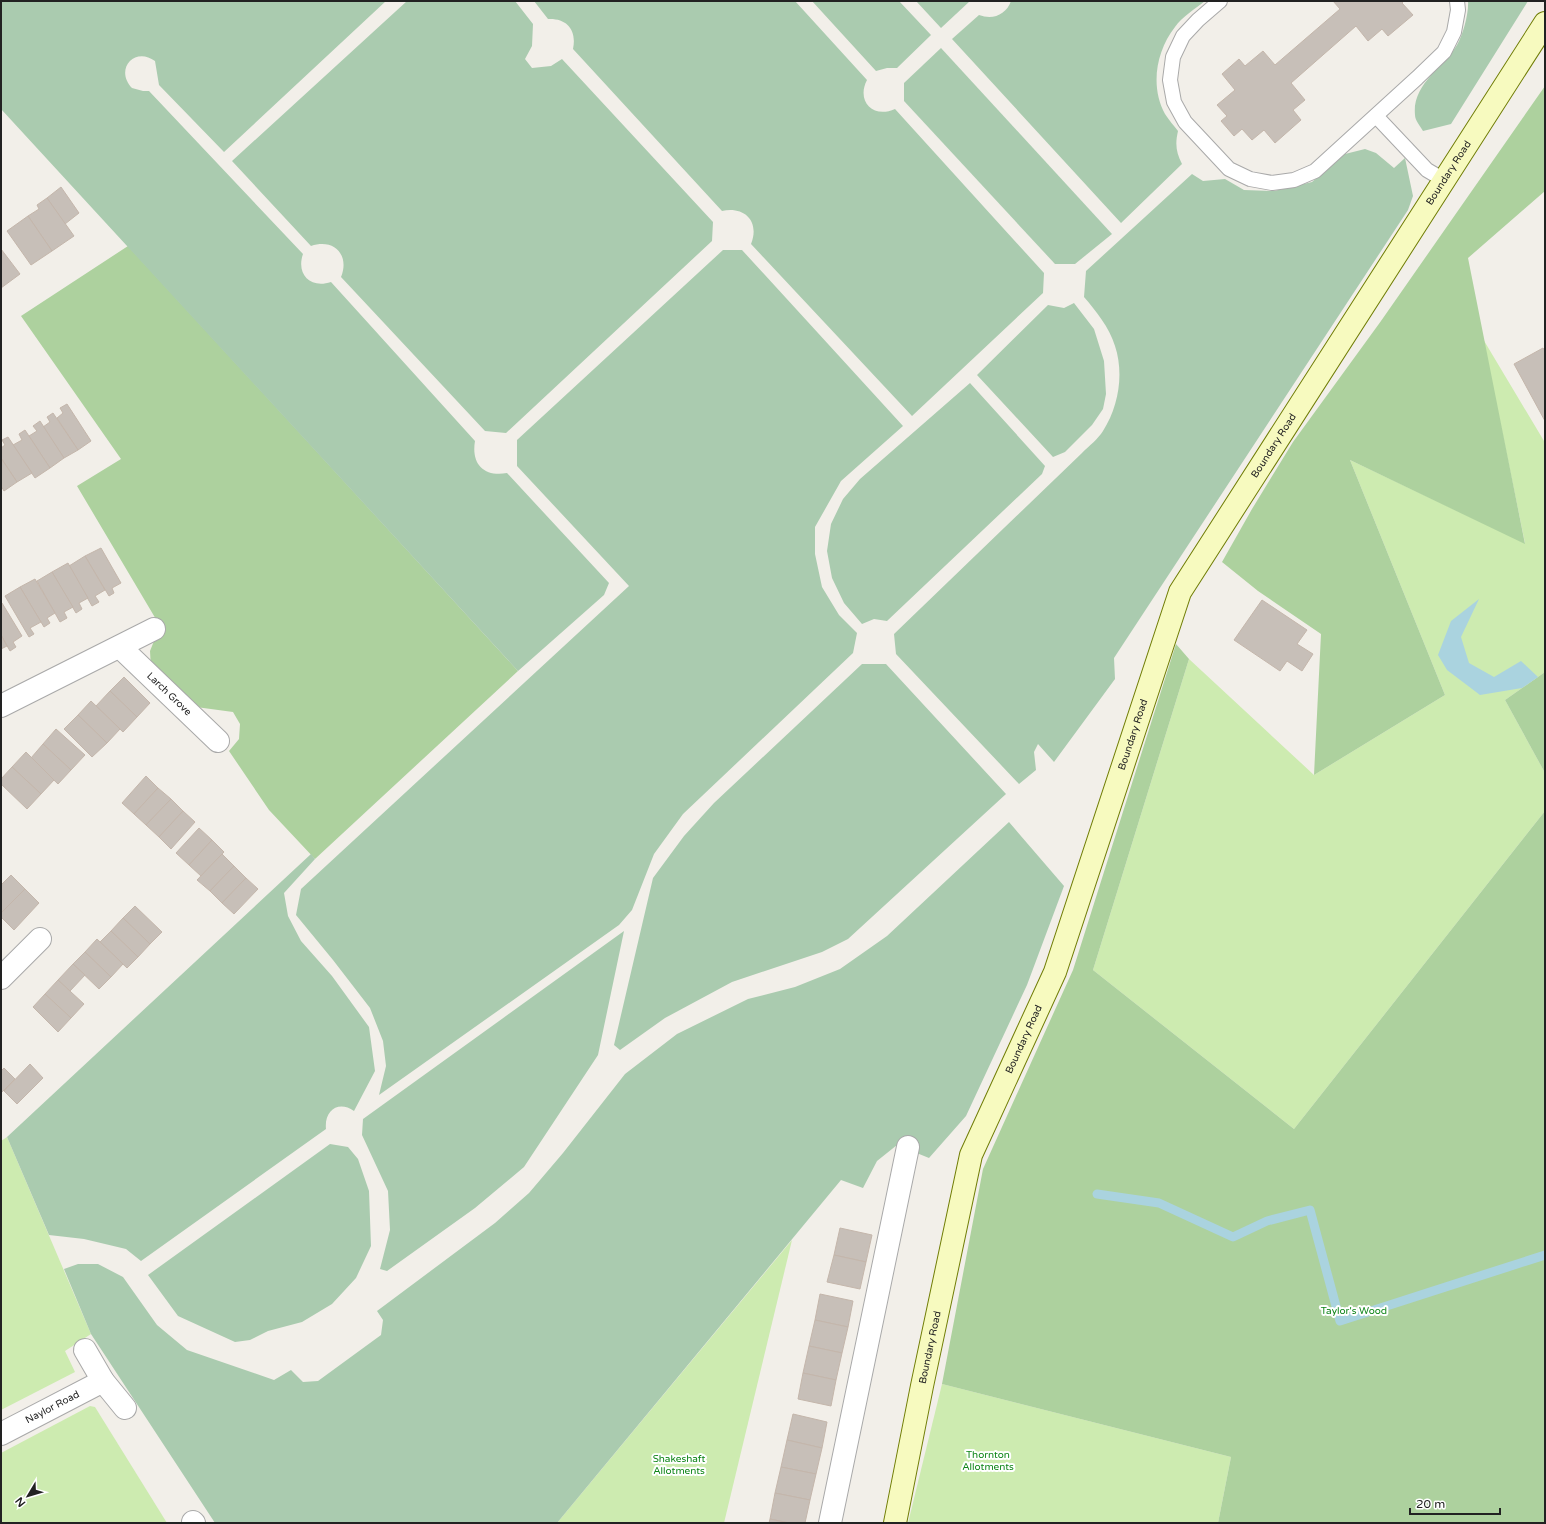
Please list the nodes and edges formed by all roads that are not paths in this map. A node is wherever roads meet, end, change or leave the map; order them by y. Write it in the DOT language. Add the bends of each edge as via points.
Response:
graph roads {
  1 [pos="1220,1"];
  2 [pos="1457,1"];
  3 [pos="1545,23"];
  4 [pos="1376,116"];
  5 [pos="1444,180"];
  6 [pos="154,629"];
  7 [pos="120,647"];
  8 [pos="1,706"];
  9 [pos="218,741"];
  10 [pos="40,940"];
  11 [pos="1,978"];
  12 [pos="908,1147"];
  13 [pos="85,1350"];
  14 [pos="103,1381"];
  15 [pos="125,1408"];
  16 [pos="1,1434"];
  17 [pos="830,1523"];
  18 [pos="895,1523"];
  1 -- 4 [label="lane" via="1183,36 1173,57 1170,80 1174,102 1184,122 1229,169 1250,179 1272,183 1294,180 1315,171"];
  2 -- 4 [label="lane" via="1454,32 1444,52"];
  3 -- 5 [label="main road, Boundary Road"];
  4 -- 5 [label="lane" via="1427,170"];
  5 -- 18 [label="main road, Boundary Road" via="1180,592 1054,972 971,1155"];
  6 -- 7 [label="street"];
  7 -- 8 [label="street"];
  7 -- 9 [label="street, Larch Grove"];
  10 -- 11 [label="street"];
  12 -- 17 [label="street"];
  13 -- 14 [label="street"];
  14 -- 15 [label="street"];
  14 -- 16 [label="street, Naylor Road"];
}
